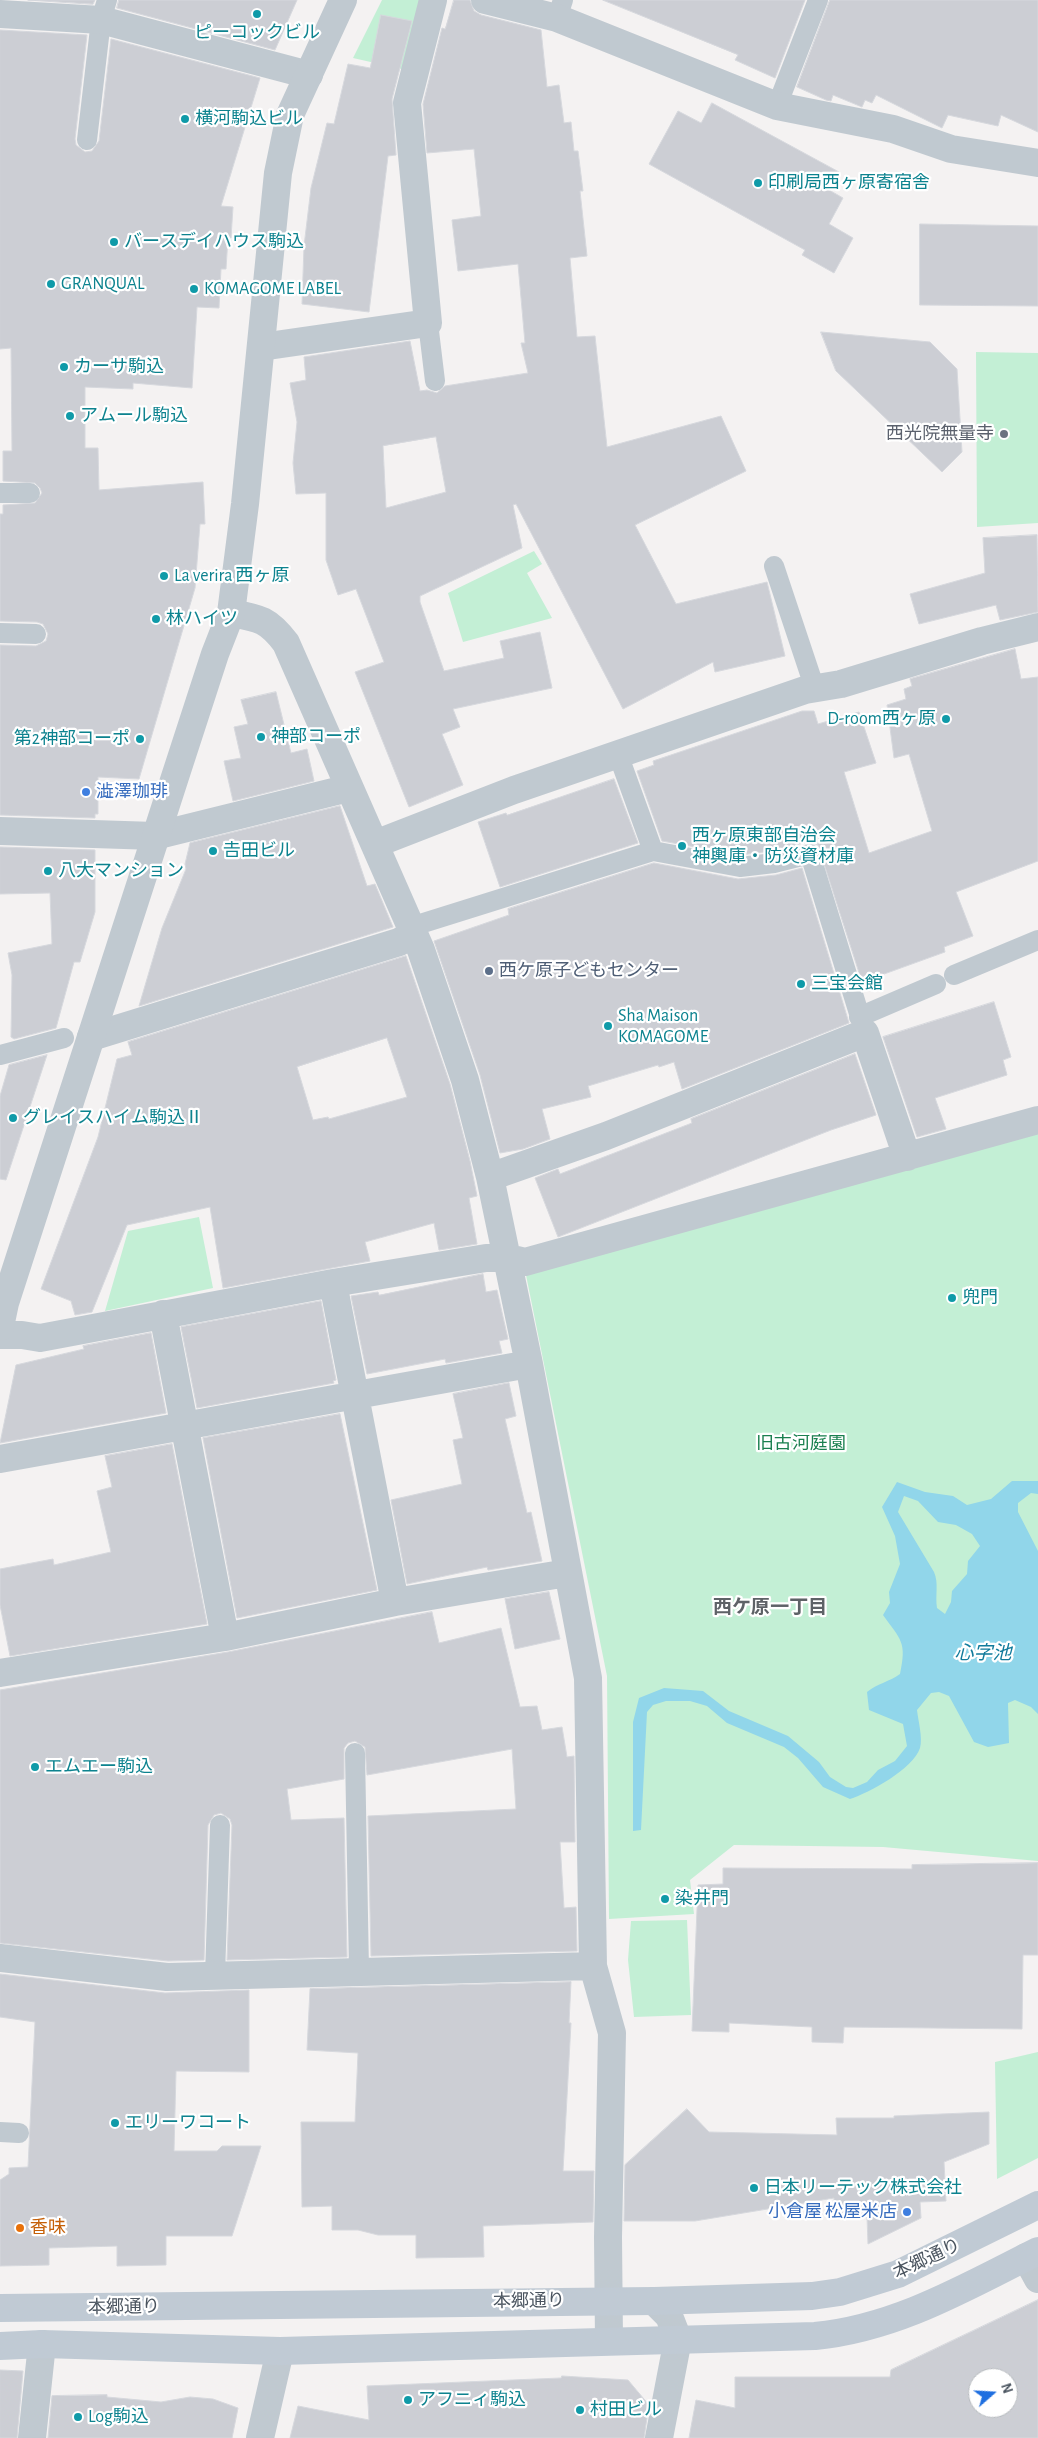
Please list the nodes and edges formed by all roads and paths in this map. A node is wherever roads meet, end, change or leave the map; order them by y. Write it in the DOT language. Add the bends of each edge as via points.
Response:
graph roads {
  1 [pos="343,0"];
  2 [pos="433,0"];
  3 [pos="485,0"];
  4 [pos="818,0"];
  5 [pos="560,9"];
  6 [pos="104,10"];
  7 [pos="0,14"];
  8 [pos="309,74"];
  9 [pos="777,106"];
  10 [pos="87,140"];
  11 [pos="1038,163"];
  12 [pos="428,323"];
  13 [pos="260,346"];
  14 [pos="435,381"];
  15 [pos="0,493"];
  16 [pos="30,493"];
  17 [pos="774,566"];
  18 [pos="231,613"];
  19 [pos="1038,627"];
  20 [pos="0,633"];
  21 [pos="36,634"];
  22 [pos="815,689"];
  23 [pos="618,754"];
  24 [pos="349,788"];
  25 [pos="0,831"];
  26 [pos="155,836"];
  27 [pos="375,844"];
  28 [pos="652,851"];
  29 [pos="413,934"];
  30 [pos="1038,940"];
  31 [pos="954,975"];
  32 [pos="936,984"];
  33 [pos="862,1025"];
  34 [pos="91,1037"];
  35 [pos="64,1038"];
  36 [pos="0,1055"];
  37 [pos="1038,1120"];
  38 [pos="907,1157"];
  39 [pos="490,1177"];
  40 [pos="508,1258"];
  41 [pos="333,1283"];
  42 [pos="2,1310"];
  43 [pos="163,1314"];
  44 [pos="0,1335"];
  45 [pos="529,1364"];
  46 [pos="354,1397"];
  47 [pos="185,1427"];
  48 [pos="0,1459"];
  49 [pos="567,1573"];
  50 [pos="395,1602"];
  51 [pos="225,1636"];
  52 [pos="0,1673"];
  53 [pos="355,1753"];
  54 [pos="220,1825"];
  55 [pos="0,1958"];
  56 [pos="593,1966"];
  57 [pos="359,1970"];
  58 [pos="215,1976"];
  59 [pos="1038,2205"];
  60 [pos="1034,2262"];
  61 [pos="607,2300"];
  62 [pos="654,2301"];
  63 [pos="0,2308"];
  64 [pos="678,2339"];
  65 [pos="608,2341"];
  66 [pos="42,2344"];
  67 [pos="0,2346"];
  68 [pos="280,2351"];
  69 [pos="32,2438"];
  70 [pos="260,2438"];
  71 [pos="659,2438"];
  1 -- 8 [label="street"];
  2 -- 12 [label="street" via="408,103"];
  3 -- 5 [label="street"];
  4 -- 9 [label="lane"];
  5 -- 9 [label="street"];
  6 -- 7 [label="street"];
  6 -- 8 [label="street"];
  6 -- 10 [label="lane"];
  8 -- 13 [label="street" via="290,115 278,173"];
  9 -- 11 [label="street" via="893,129 951,150"];
  12 -- 13 [label="street"];
  12 -- 14 [label="lane"];
  13 -- 18 [label="street"];
  15 -- 16 [label="lane"];
  17 -- 22 [label="lane"];
  18 -- 24 [label="street" via="260,618 286,642"];
  18 -- 26 [label="street"];
  19 -- 22 [label="street"];
  20 -- 21 [label="lane"];
  22 -- 23 [label="street"];
  23 -- 27 [label="street"];
  23 -- 28 [label="lane"];
  24 -- 26 [label="street"];
  24 -- 27 [label="street"];
  25 -- 26 [label="street"];
  26 -- 34 [label="street"];
  27 -- 29 [label="street"];
  28 -- 29 [label="lane" via="420,924"];
  28 -- 33 [label="lane" via="740,867 774,864 810,854"];
  29 -- 34 [label="street" via="399,942"];
  29 -- 39 [label="street" via="465,1080"];
  30 -- 31 [label="lane"];
  32 -- 33 [label="lane"];
  33 -- 38 [label="street"];
  33 -- 39 [label="street" via="606,1136"];
  34 -- 42 [label="street"];
  35 -- 36 [label="lane"];
  37 -- 38 [label="street"];
  38 -- 40 [label="street" via="525,1262"];
  39 -- 40 [label="street"];
  40 -- 41 [label="street" via="486,1258"];
  40 -- 45 [label="street"];
  41 -- 43 [label="street"];
  41 -- 46 [label="street"];
  43 -- 44 [label="street" via="40,1338 22,1334"];
  43 -- 47 [label="street"];
  45 -- 46 [label="street"];
  45 -- 49 [label="street"];
  46 -- 47 [label="street"];
  46 -- 50 [label="street"];
  47 -- 48 [label="street"];
  47 -- 51 [label="street"];
  49 -- 50 [label="street"];
  49 -- 56 [label="street" via="588,1678"];
  50 -- 51 [label="street"];
  51 -- 52 [label="street"];
  53 -- 57 [label="lane"];
  54 -- 58 [label="lane"];
  55 -- 58 [label="street" via="167,1977"];
  56 -- 57 [label="street"];
  56 -- 61 [label="street" via="612,2033"];
  57 -- 58 [label="street"];
  59 -- 62 [label="main road, 本郷通り" via="898,2274 840,2292 812,2296"];
  60 -- 64 [label="main road" via="873,2326 843,2333"];
  61 -- 62 [label="main road, 本郷通り"];
  61 -- 63 [label="main road, 本郷通り"];
  61 -- 65 [label="street"];
  62 -- 64 [label="street" via="669,2316"];
  64 -- 65 [label="main road"];
  64 -- 71 [label="street"];
  65 -- 68 [label="main road"];
  66 -- 67 [label="main road"];
  66 -- 68 [label="main road"];
  66 -- 69 [label="street"];
  68 -- 70 [label="street"];
}
